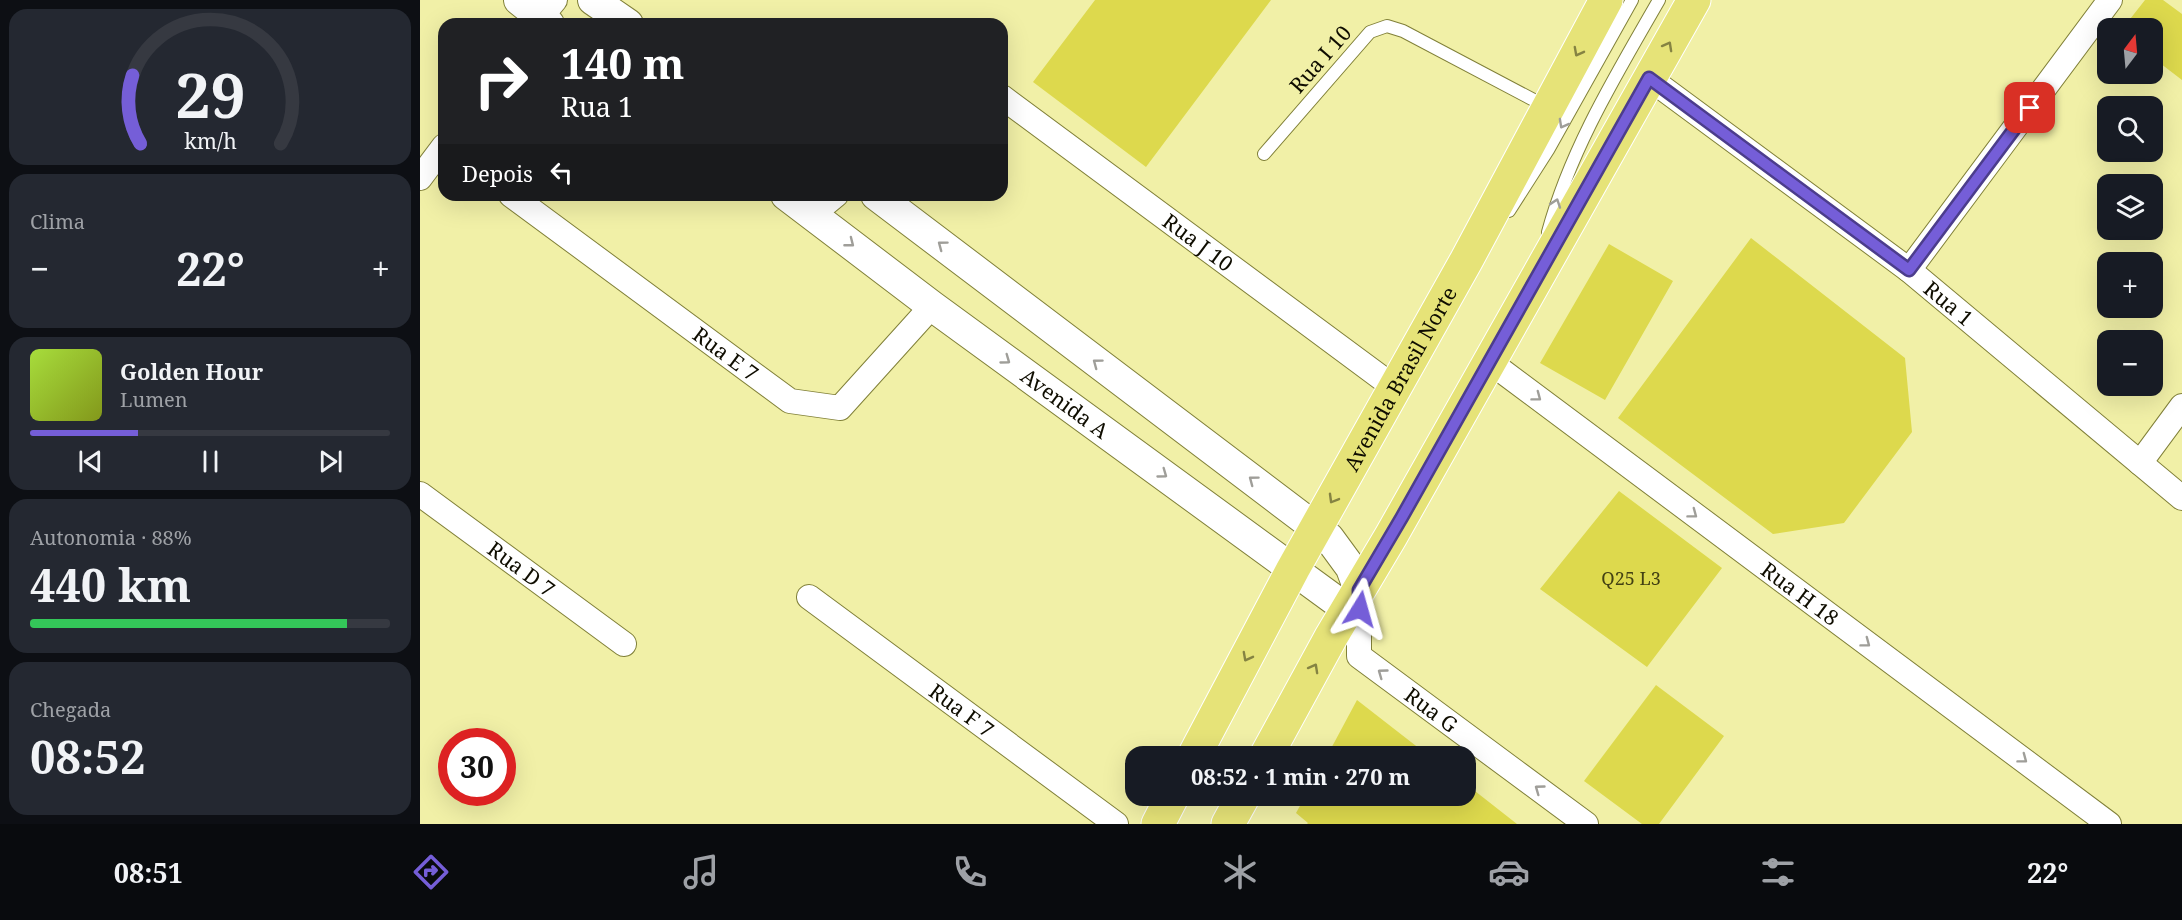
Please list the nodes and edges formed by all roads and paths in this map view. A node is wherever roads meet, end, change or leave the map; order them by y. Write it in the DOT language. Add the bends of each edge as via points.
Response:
graph roads {
  1 [pos="594,0"];
  2 [pos="1606,0"];
  3 [pos="1632,0"];
  4 [pos="1659,0"];
  5 [pos="1694,0"];
  6 [pos="2110,0"];
  7 [pos="620,18"];
  8 [pos="1649,78"];
  9 [pos="1008,101"];
  10 [pos="1548,108"];
  11 [pos="438,154"];
  12 [pos="1264,154"];
  13 [pos="420,178"];
  14 [pos="519,201"];
  15 [pos="795,201"];
  16 [pos="829,201"];
  17 [pos="884,201"];
  18 [pos="813,214"];
  19 [pos="1466,261"];
  20 [pos="1909,270"];
  21 [pos="1536,280"];
  22 [pos="932,306"];
  23 [pos="1490,362"];
  24 [pos="1395,388"];
  25 [pos="2182,405"];
  26 [pos="2140,463"];
  27 [pos="420,494"];
  28 [pos="2182,498"];
  29 [pos="1316,528"];
  30 [pos="1293,569"];
  31 [pos="809,597"];
  32 [pos="1353,599"];
  33 [pos="624,644"];
  34 [pos="1199,746"];
  35 [pos="1272,746"];
  36 [pos="1167,806"];
  37 [pos="1238,806"];
  38 [pos="1116,824"];
  39 [pos="1158,824"];
  40 [pos="1228,824"];
  41 [pos="1586,824"];
  42 [pos="2109,824"];
  1 -- 7 [label="street"];
  2 -- 10 [label="main road, Avenida Brasil Norte, one-way"];
  3 -- 19 [label="lane, one-way" via="1530,181"];
  21 -- 4 [label="lane, one-way" via="1554,211 1576,152 1591,118"];
  8 -- 5 [label="main road, one-way"];
  6 -- 20 [label="street"];
  8 -- 20 [label="street, Rua 1"];
  8 -- 21 [label="main road"];
  9 -- 24 [label="street, Rua J 10"];
  10 -- 12 [label="lane, Rua I 10" via="1387,26 1370,32"];
  10 -- 19 [label="main road, Avenida Brasil Norte"];
  11 -- 13 [label="street"];
  14 -- 22 [label="street, Rua E 7" via="790,401 840,408"];
  15 -- 18 [label="street, Avenida A"];
  16 -- 18 [label="street"];
  29 -- 17 [label="street, one-way"];
  18 -- 22 [label="street, Avenida A, one-way"];
  19 -- 24 [label="main road, Avenida Brasil Norte"];
  20 -- 26 [label="street, Rua 1"];
  21 -- 23 [label="main road"];
  22 -- 30 [label="street, Avenida A, one-way"];
  23 -- 32 [label="main road"];
  23 -- 42 [label="street, Rua H 18, one-way"];
  24 -- 29 [label="main road, Avenida Brasil Norte, one-way"];
  25 -- 26 [label="street"];
  26 -- 28 [label="street, Rua 1"];
  27 -- 33 [label="street, Rua D 7"];
  29 -- 30 [label="main road, Avenida Brasil Norte"];
  29 -- 32 [label="street" via="1329,538 1351,568"];
  30 -- 32 [label="street, Avenida A"];
  30 -- 34 [label="main road, Avenida Brasil Norte, one-way"];
  31 -- 38 [label="street, Rua F 7"];
  35 -- 32 [label="main road, one-way"];
  41 -- 32 [label="street, Rua G, one-way" via="1359,656"];
  36 -- 39 [label="main road"];
  37 -- 40 [label="main road"];
}
